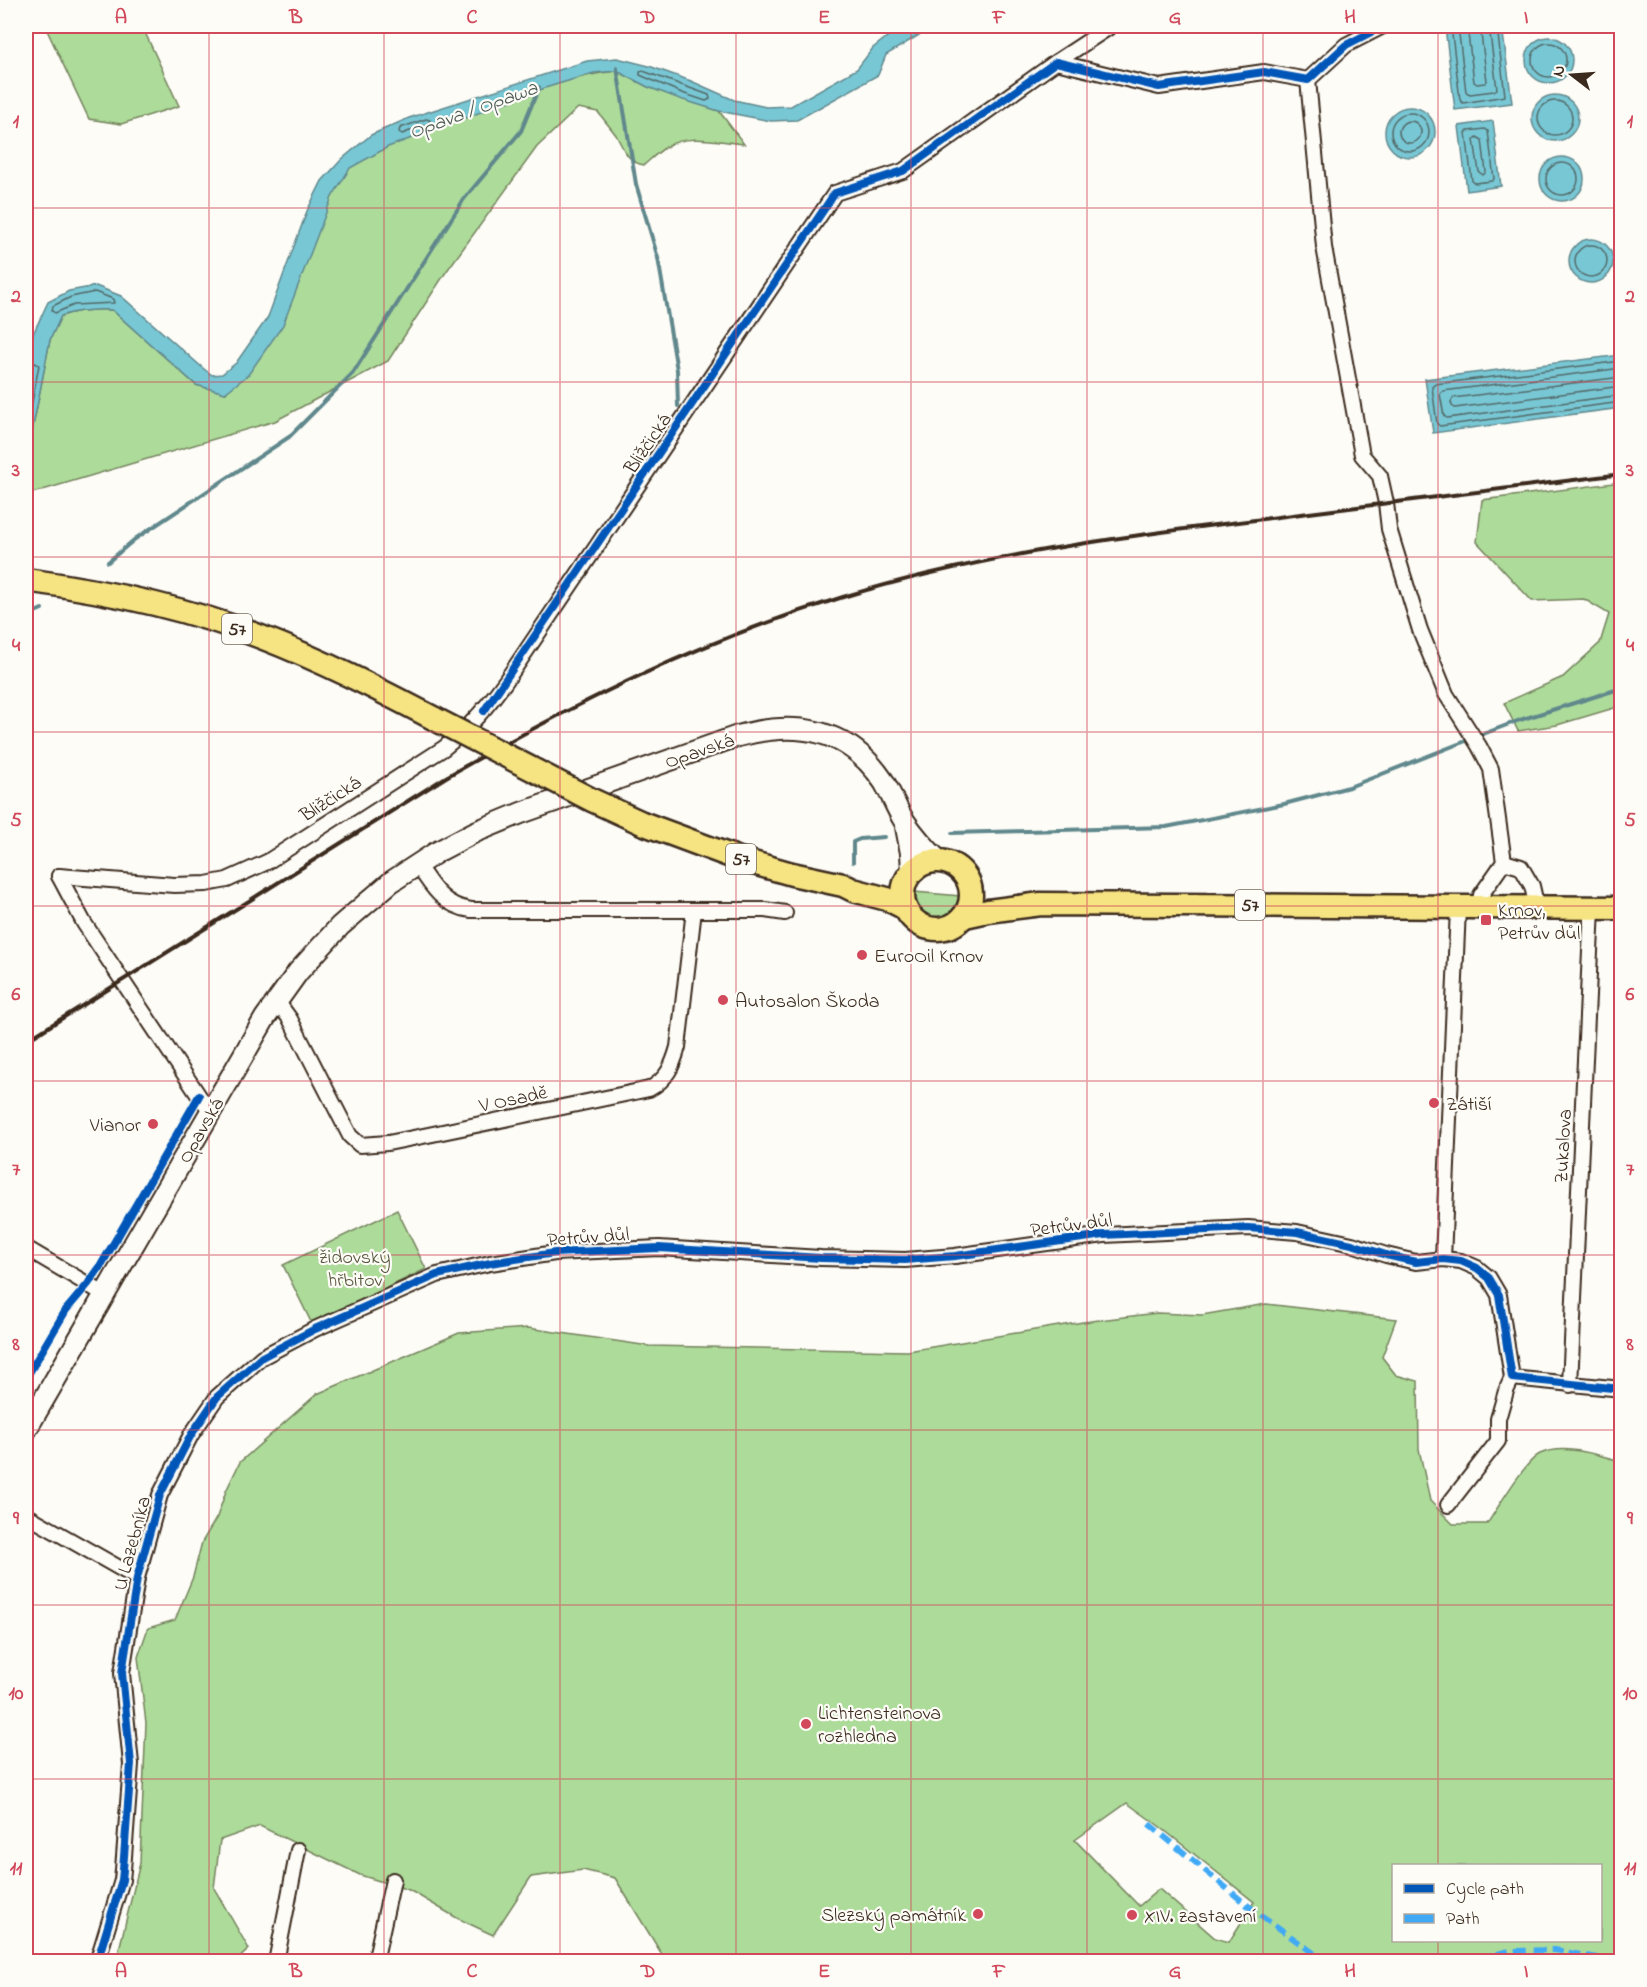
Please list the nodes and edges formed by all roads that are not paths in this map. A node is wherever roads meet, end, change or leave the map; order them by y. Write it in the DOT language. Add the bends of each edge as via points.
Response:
graph roads {
  1 [pos="1111,26"];
  2 [pos="1383,26"];
  3 [pos="1056,62"];
  4 [pos="1308,80"];
  5 [pos="26,580"];
  6 [pos="903,819"];
  7 [pos="939,861"];
  8 [pos="1504,862"];
  9 [pos="417,864"];
  10 [pos="910,875"];
  11 [pos="843,885"];
  12 [pos="970,887"];
  13 [pos="1041,904"];
  14 [pos="905,908"];
  15 [pos="1469,908"];
  16 [pos="1537,908"];
  17 [pos="1592,908"];
  18 [pos="1622,908"];
  19 [pos="694,910"];
  20 [pos="785,913"];
  21 [pos="965,916"];
  22 [pos="277,1001"];
  23 [pos="212,1112"];
  24 [pos="26,1248"];
  25 [pos="1443,1259"];
  26 [pos="437,1275"];
  27 [pos="104,1294"];
  28 [pos="1512,1378"];
  29 [pos="1570,1385"];
  30 [pos="1622,1389"];
  31 [pos="26,1430"];
  32 [pos="1448,1504"];
  33 [pos="26,1515"];
  34 [pos="137,1578"];
  35 [pos="298,1851"];
  36 [pos="393,1880"];
  37 [pos="97,1962"];
  38 [pos="276,1962"];
  39 [pos="375,1962"];
  1 -- 3 [label="street"];
  2 -- 4 [label="street" via="1346,45"];
  3 -- 4 [label="street" via="1159,87 1264,72"];
  3 -- 23 [label="street, Bližčická" via="903,171 835,193 514,669 464,732 285,850 237,876 206,884 174,885 59,876 84,923"];
  4 -- 8 [label="street" via="1324,247 1362,455 1380,476 1389,529 1420,630 1446,694 1491,769"];
  5 -- 11 [label="main road, 57, bridge" via="135,598 259,636 315,659 642,823 739,859"];
  6 -- 7 [label="main road, Opavská"];
  6 -- 9 [label="main road, Opavská" via="880,776 852,748 814,730 777,728 738,736 520,813 466,836"];
  6 -- 10 [label="main road" via="911,853"];
  7 -- 10 [label="main road, 57" via="927,862"];
  7 -- 12 [label="main road, 57" via="957,867"];
  8 -- 15 [label="street"];
  8 -- 16 [label="street" via="1521,867 1532,886"];
  9 -- 19 [label="street" via="438,894 466,909"];
  9 -- 22 [label="main road, Opavská" via="340,926"];
  10 -- 11 [label="main road, 57" via="885,884"];
  10 -- 14 [label="main road" via="903,895"];
  11 -- 14 [label="main road, 57"];
  12 -- 13 [label="main road, 57" via="995,897"];
  12 -- 21 [label="main road" via="971,899"];
  13 -- 15 [label="main road, 57"];
  13 -- 21 [label="main road, 57"];
  14 -- 21 [label="main road, 57" via="915,922 932,929 950,927"];
  15 -- 16 [label="main road, 57"];
  15 -- 25 [label="street"];
  16 -- 17 [label="main road, 57"];
  17 -- 18 [label="main road, 57"];
  17 -- 29 [label="street, Zukalova"];
  19 -- 20 [label="street"];
  19 -- 22 [label="street, V Osadě" via="674,1063 668,1074 649,1089 428,1136 360,1144 350,1136"];
  22 -- 23 [label="main road, Opavská"];
  23 -- 27 [label="main road, Opavská"];
  24 -- 27 [label="street"];
  25 -- 26 [label="street, Petrův důl" via="1416,1262 1297,1232 1248,1228 1104,1235 905,1260 659,1248 555,1253"];
  25 -- 28 [label="street, Petrův důl" via="1477,1268 1499,1295"];
  26 -- 34 [label="street, U Lazebníka" via="262,1357 217,1397 191,1435 160,1495"];
  27 -- 31 [label="main road, Opavská"];
  28 -- 29 [label="street"];
  28 -- 32 [label="street" via="1498,1419 1498,1441"];
  29 -- 30 [label="street"];
  33 -- 34 [label="street"];
  34 -- 37 [label="street, U Lazebníka" via="122,1673 131,1764 122,1880"];
  35 -- 38 [label="street"];
  36 -- 39 [label="street"];
}
